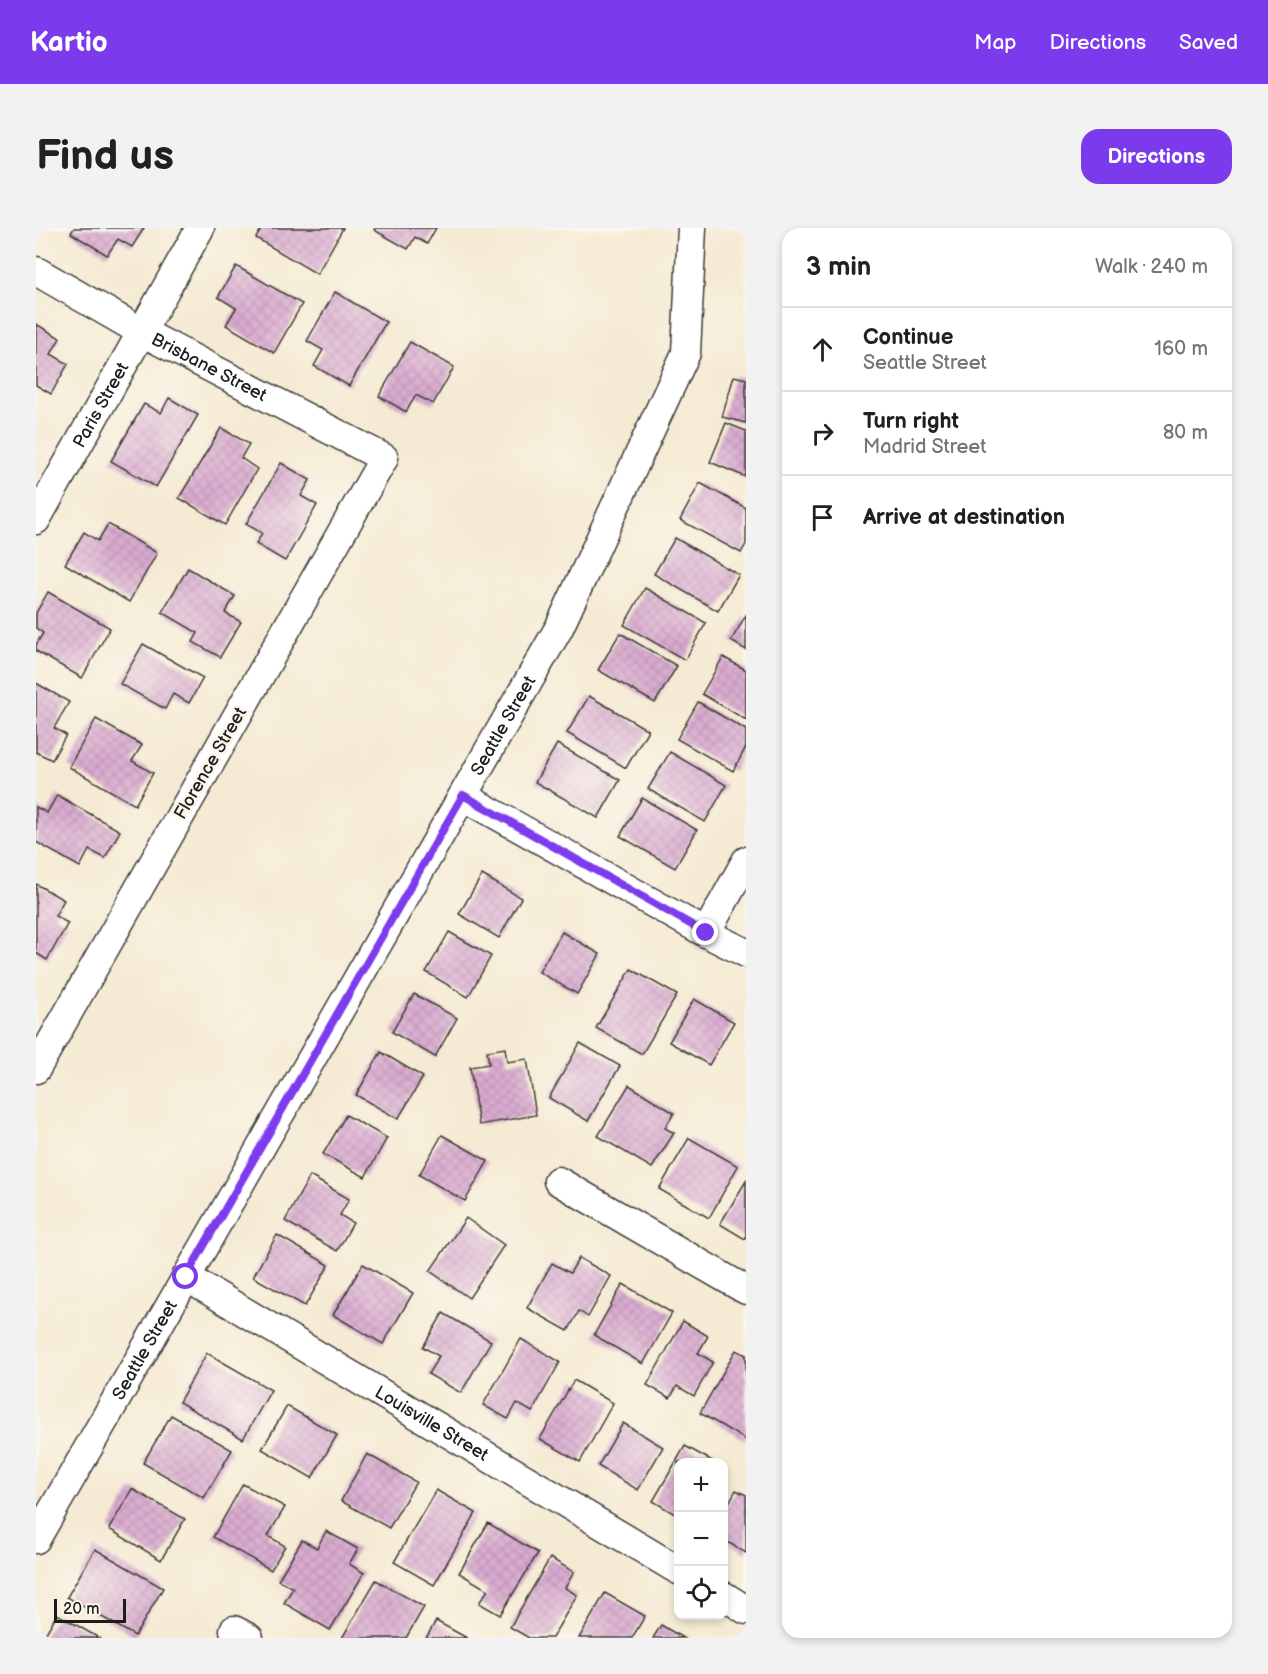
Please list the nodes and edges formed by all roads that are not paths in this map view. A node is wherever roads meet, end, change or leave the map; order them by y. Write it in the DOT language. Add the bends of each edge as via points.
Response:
graph roads {
  1 [pos="200,228"];
  2 [pos="692,228"];
  3 [pos="36,272"];
  4 [pos="142,332"];
  5 [pos="384,458"];
  6 [pos="36,520"];
  7 [pos="463,795"];
  8 [pos="746,861"];
  9 [pos="706,933"];
  10 [pos="746,953"];
  11 [pos="36,1069"];
  12 [pos="558,1180"];
  13 [pos="186,1277"];
  14 [pos="746,1290"];
  15 [pos="36,1539"];
  16 [pos="674,1568"];
  17 [pos="728,1599"];
  18 [pos="746,1610"];
  1 -- 4 [label="street, Paris Street"];
  2 -- 7 [label="street, Seattle Street" via="686,352 559,628"];
  3 -- 4 [label="street, Brisbane Street"];
  4 -- 5 [label="street, Brisbane Street"];
  4 -- 6 [label="street, Paris Street"];
  5 -- 11 [label="street, Florence Street"];
  7 -- 9 [label="street"];
  7 -- 13 [label="street, Seattle Street"];
  8 -- 9 [label="street"];
  9 -- 10 [label="street"];
  12 -- 14 [label="street"];
  13 -- 15 [label="street, Seattle Street"];
  13 -- 16 [label="street, Louisville Street"];
  17 -- 18 [label="street"];
}
